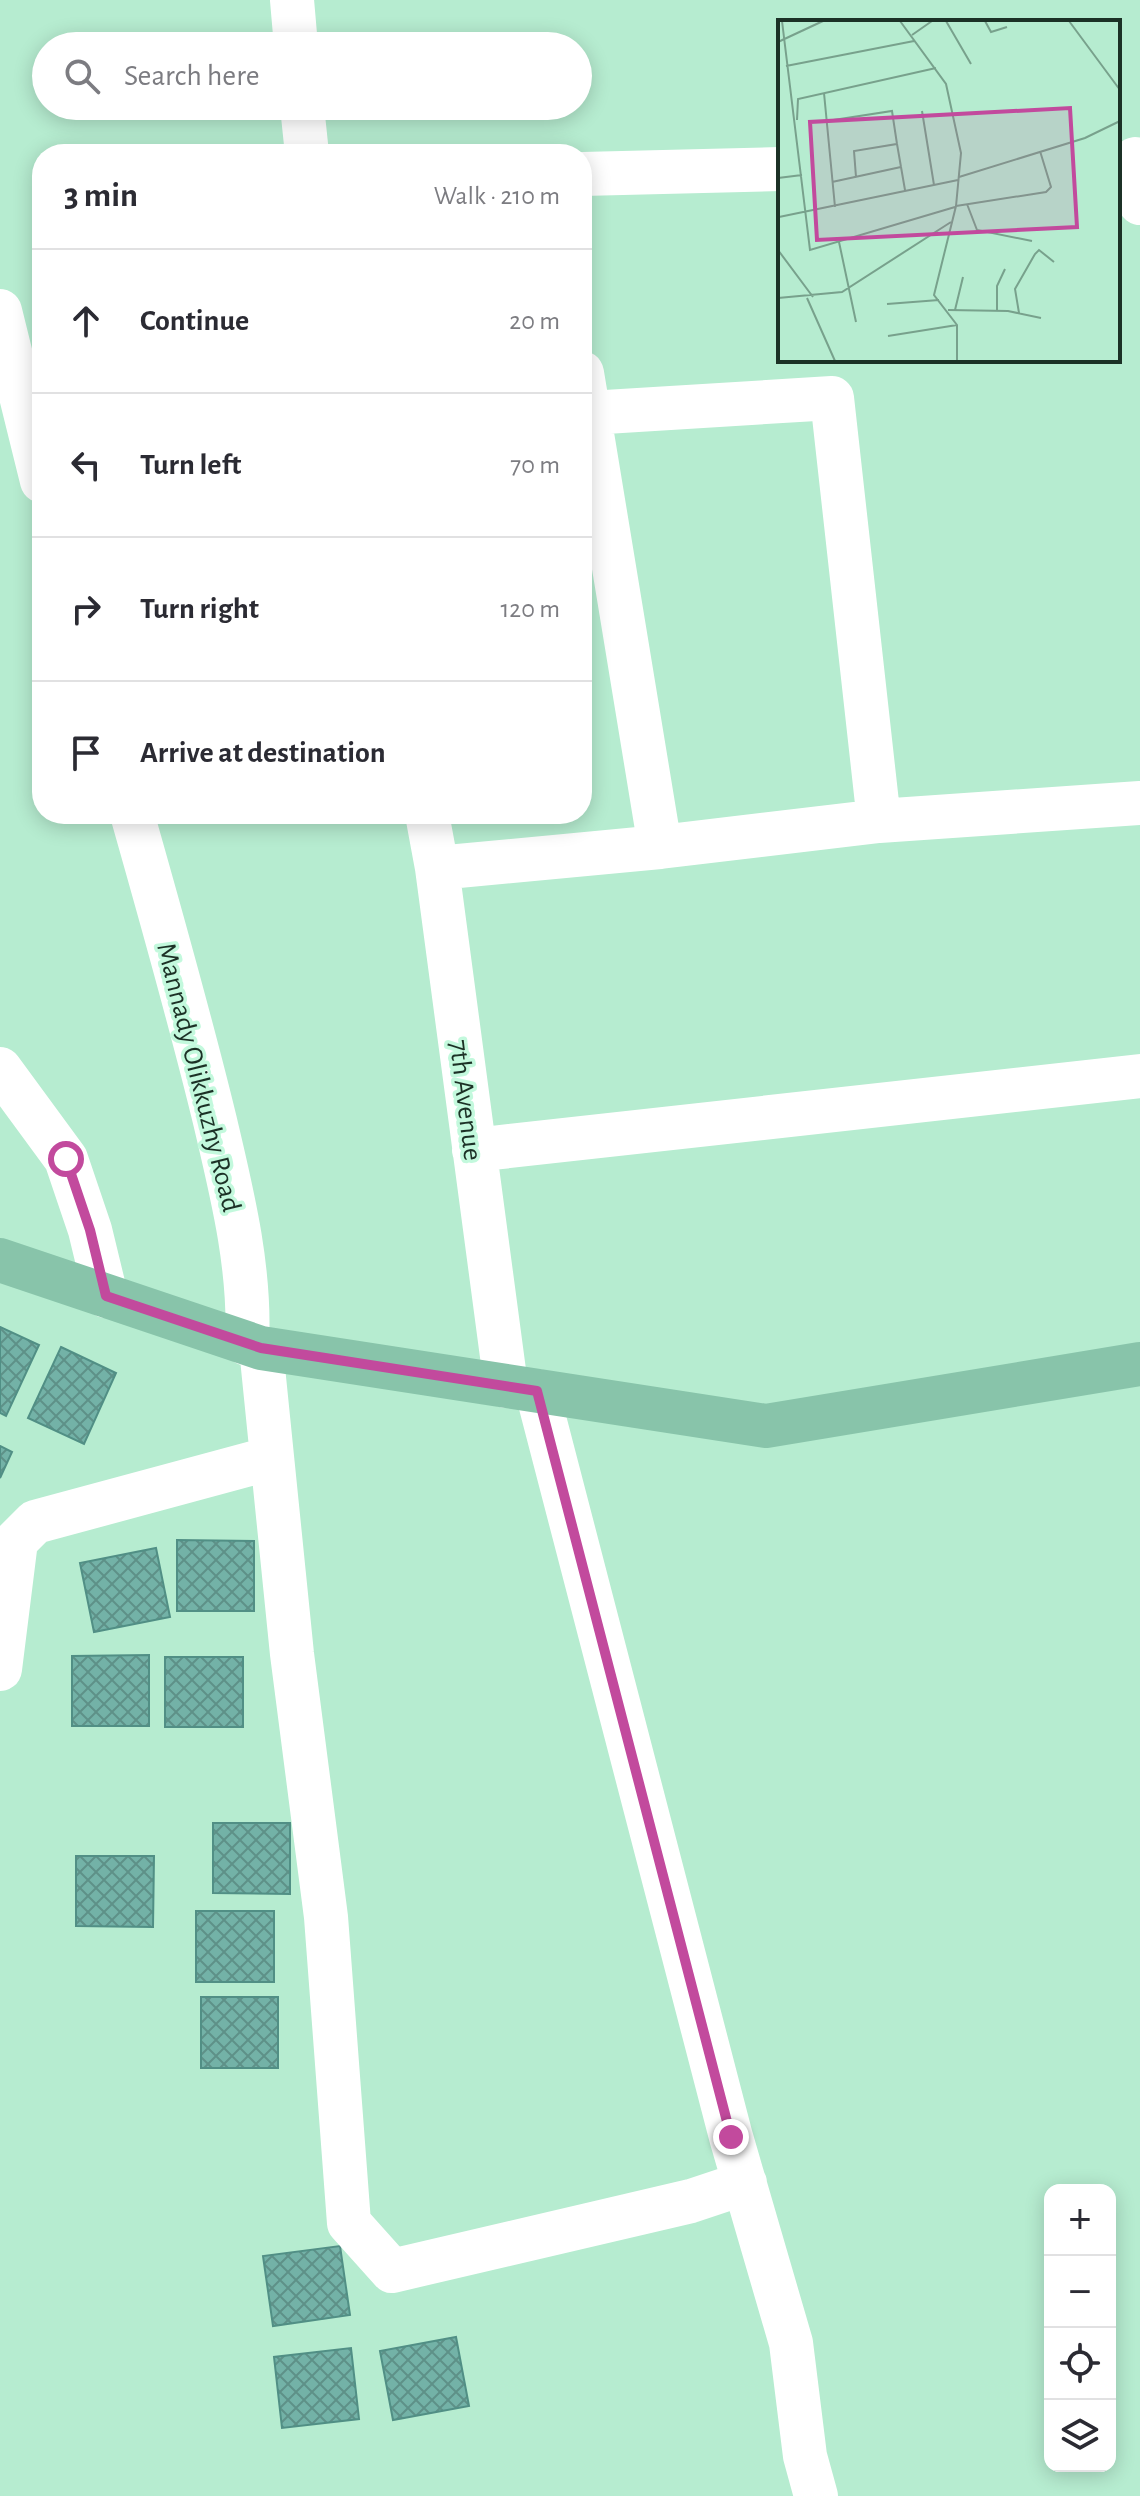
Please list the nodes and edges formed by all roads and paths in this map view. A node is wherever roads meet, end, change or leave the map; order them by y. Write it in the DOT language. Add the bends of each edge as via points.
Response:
graph roads {
  1 [pos="292,0"];
  2 [pos="295,32"];
  3 [pos="303,120"];
  4 [pos="306,144"];
  5 [pos="1131,159"];
  6 [pos="778,169"];
  7 [pos="592,174"];
  8 [pos="1140,203"];
  9 [pos="0,311"];
  10 [pos="592,393"];
  11 [pos="592,435"];
  12 [pos="32,441"];
  13 [pos="1140,803"];
  14 [pos="879,821"];
  15 [pos="135,824"];
  16 [pos="429,824"];
  17 [pos="660,847"];
  18 [pos="437,868"];
  19 [pos="0,1069"];
  20 [pos="1140,1076"];
  21 [pos="474,1150"];
  22 [pos="0,1260"];
  23 [pos="106,1296"];
  24 [pos="254,1346"];
  25 [pos="1140,1364"];
  26 [pos="521,1388"];
  27 [pos="272,1458"];
  28 [pos="0,1669"];
  29 [pos="745,2183"];
  30 [pos="816,2496"];
  1 -- 2 [label="street"];
  3 -- 4 [label="street"];
  5 -- 8 [label="street"];
  6 -- 7 [label="street"];
  9 -- 12 [label="street"];
  10 -- 14 [label="street" via="832,398"];
  11 -- 17 [label="street"];
  13 -- 14 [label="street"];
  14 -- 17 [label="street"];
  15 -- 24 [label="street, Mannady Olikkuzhy Road" via="227,1172"];
  16 -- 18 [label="street, 7th Avenue"];
  17 -- 18 [label="street"];
  18 -- 21 [label="street, 7th Avenue"];
  19 -- 23 [label="street" via="66,1159"];
  20 -- 21 [label="street"];
  21 -- 26 [label="street, 7th Avenue"];
  22 -- 23 [label="main road"];
  23 -- 24 [label="main road"];
  24 -- 26 [label="main road"];
  24 -- 27 [label="street, Mannady Olikkuzhy Road"];
  25 -- 26 [label="main road" via="766,1426"];
  26 -- 29 [label="street, 7th Avenue"];
  27 -- 28 [label="street" via="35,1522 16,1541"];
  27 -- 29 [label="street, Mannady Olikkuzhy Road" via="326,1917 349,2223 392,2271 691,2201"];
  29 -- 30 [label="street, 7th Avenue" via="791,2343 805,2456"];
}
